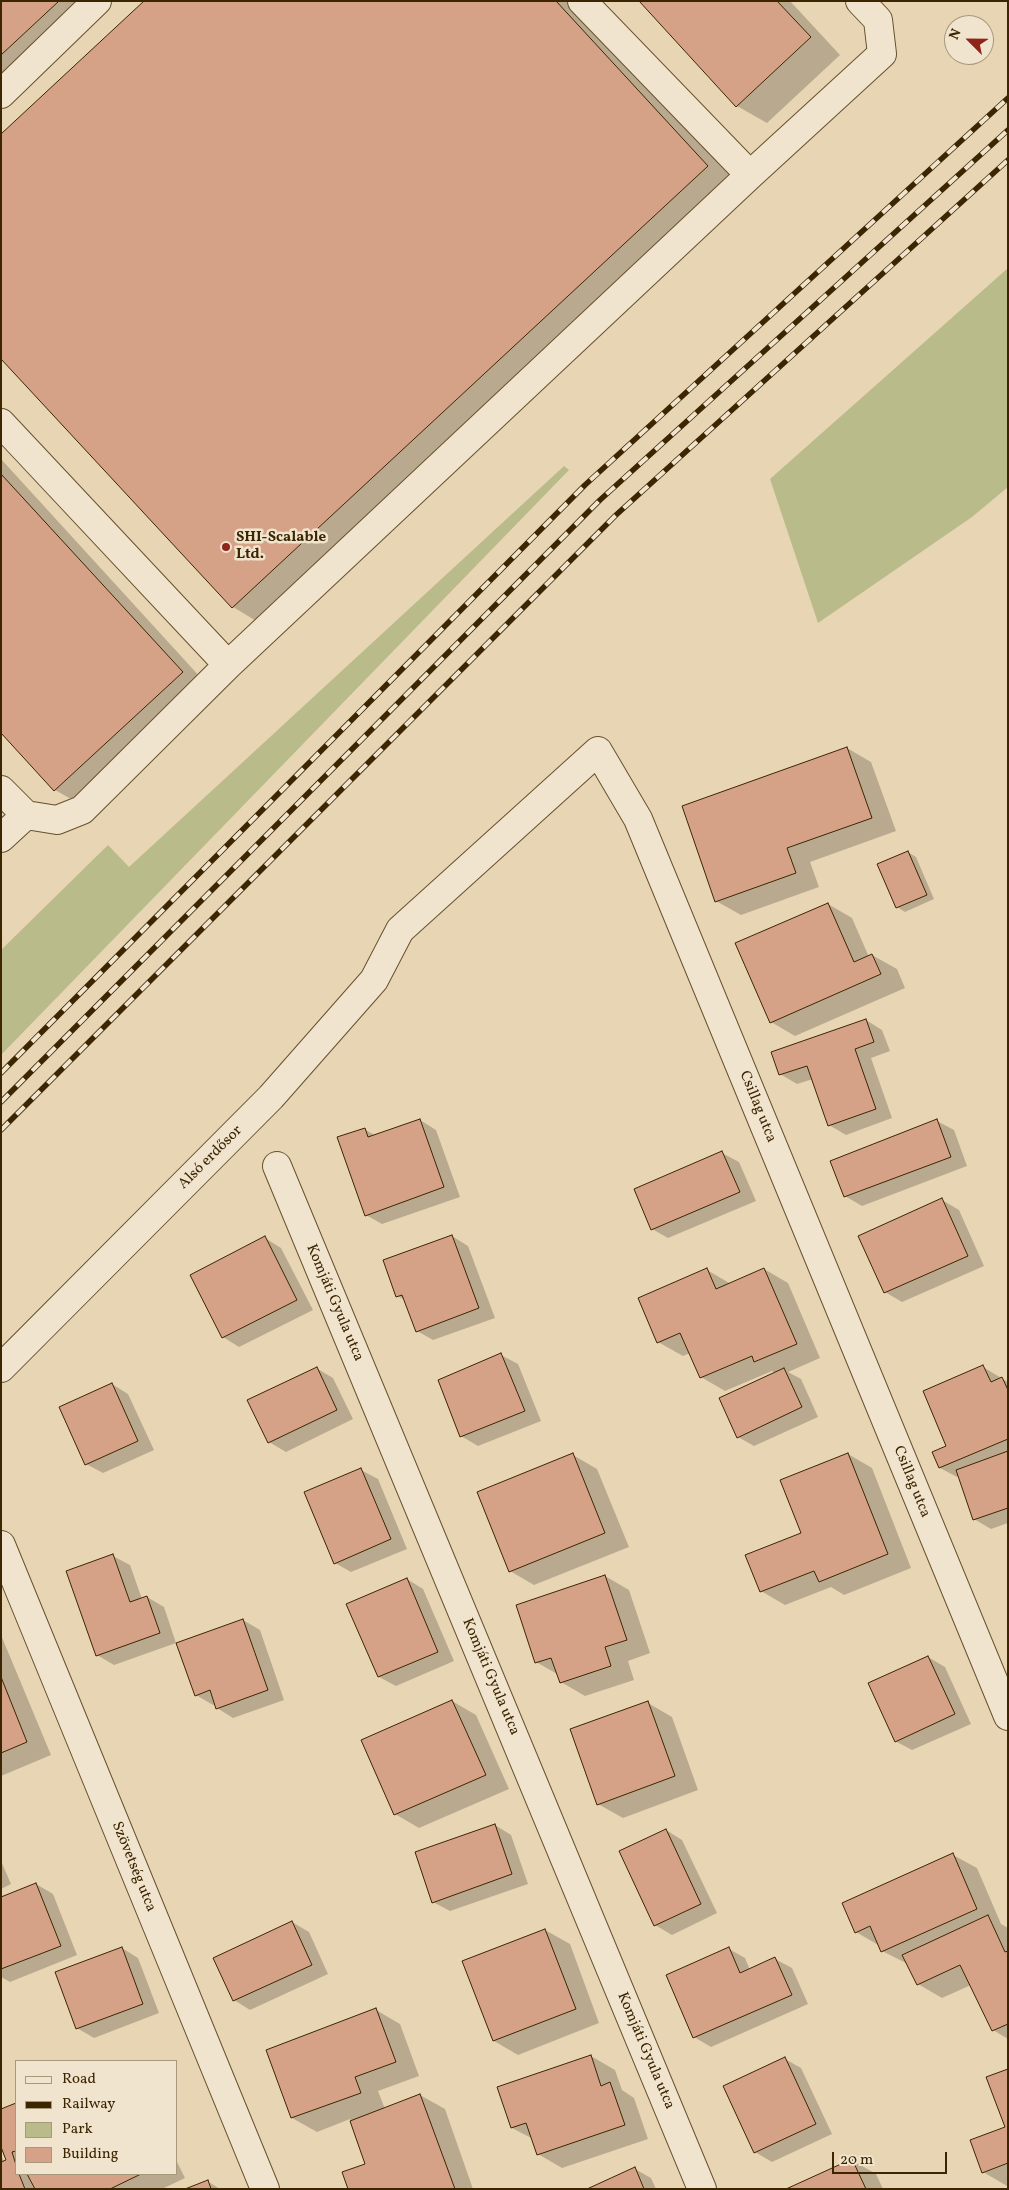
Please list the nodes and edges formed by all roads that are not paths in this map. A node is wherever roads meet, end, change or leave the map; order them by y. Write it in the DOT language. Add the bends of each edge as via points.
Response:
graph roads {
  1 [pos="98,1"];
  2 [pos="582,1"];
  3 [pos="860,1"];
  4 [pos="1,94"];
  5 [pos="750,175"];
  6 [pos="1,422"];
  7 [pos="228,665"];
  8 [pos="1,790"];
  9 [pos="26,815"];
  10 [pos="1,838"];
  11 [pos="400,930"];
  12 [pos="277,1166"];
  13 [pos="1,1368"];
  14 [pos="1,1545"];
  15 [pos="1008,1716"];
  16 [pos="265,2189"];
  17 [pos="702,2189"];
  1 -- 4 [label="street"];
  2 -- 5 [label="street"];
  3 -- 5 [label="street" via="878,20 882,54"];
  5 -- 7 [label="street"];
  6 -- 7 [label="street"];
  7 -- 9 [label="street" via="82,810 57,820"];
  8 -- 9 [label="street"];
  9 -- 10 [label="street"];
  11 -- 13 [label="street, Alsó erdősor" via="374,980 271,1097"];
  11 -- 15 [label="street, Csillag utca" via="598,751 638,820"];
  12 -- 17 [label="street, Komjáti Gyula utca"];
  14 -- 16 [label="street, Szövetség utca"];
}
